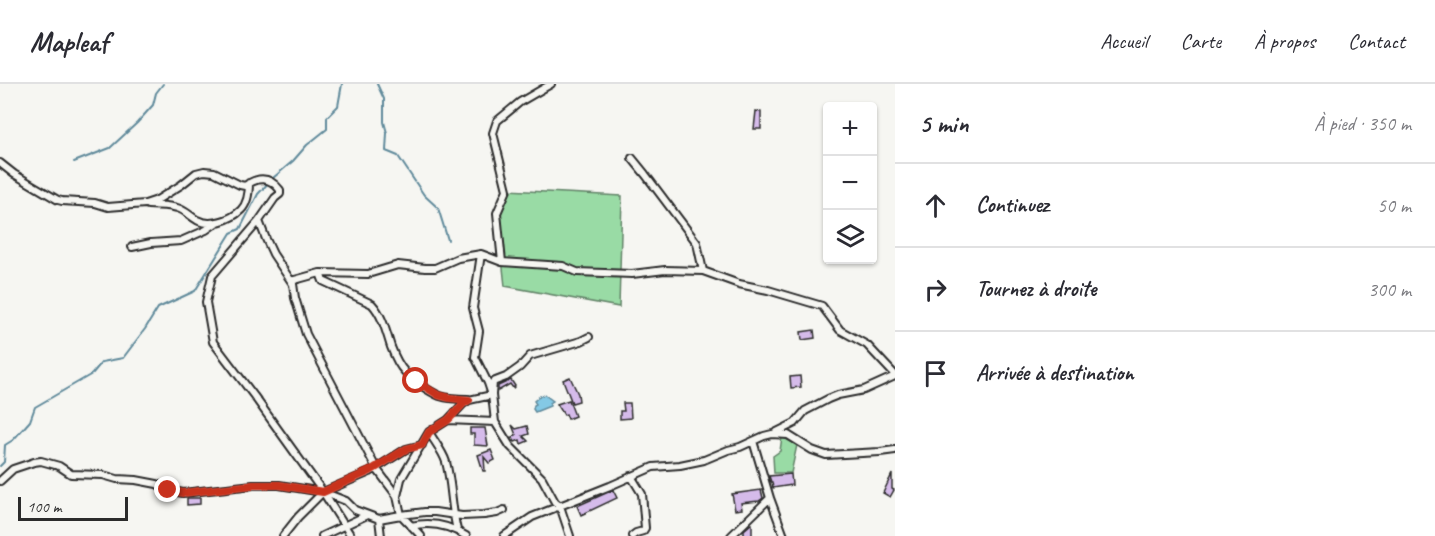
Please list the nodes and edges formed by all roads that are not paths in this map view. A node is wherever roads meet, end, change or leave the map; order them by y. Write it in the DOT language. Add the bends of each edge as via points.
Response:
graph roads {
  1 [pos="551,84"];
  2 [pos="632,158"];
  3 [pos="0,163"];
  4 [pos="249,183"];
  5 [pos="145,204"];
  6 [pos="218,221"];
  7 [pos="259,221"];
  8 [pos="132,247"];
  9 [pos="481,254"];
  10 [pos="502,262"];
  11 [pos="703,271"];
  12 [pos="320,273"];
  13 [pos="291,281"];
  14 [pos="589,338"];
  15 [pos="895,376"];
  16 [pos="492,395"];
  17 [pos="469,400"];
  18 [pos="448,420"];
  19 [pos="495,422"];
  20 [pos="429,432"];
  21 [pos="772,434"];
  22 [pos="753,441"];
  23 [pos="422,445"];
  24 [pos="895,450"];
  25 [pos="376,468"];
  26 [pos="631,476"];
  27 [pos="0,481"];
  28 [pos="323,492"];
  29 [pos="397,496"];
  30 [pos="771,498"];
  31 [pos="560,506"];
  32 [pos="504,510"];
  33 [pos="452,514"];
  34 [pos="367,515"];
  35 [pos="401,515"];
  36 [pos="379,519"];
  37 [pos="344,526"];
  38 [pos="411,526"];
  39 [pos="457,530"];
  40 [pos="283,536"];
  41 [pos="322,536"];
  42 [pos="351,536"];
  43 [pos="381,536"];
  44 [pos="421,536"];
  45 [pos="466,536"];
  46 [pos="504,536"];
  47 [pos="570,536"];
  48 [pos="632,536"];
  49 [pos="731,536"];
  50 [pos="784,536"];
  1 -- 10 [label="street" via="497,121 493,133 507,190 497,213"];
  2 -- 11 [label="street" via="697,243"];
  3 -- 5 [label="street" via="62,201 108,207"];
  4 -- 5 [label="street" via="240,185 204,171"];
  4 -- 6 [label="street" via="242,210"];
  4 -- 7 [label="street" via="266,179 280,190"];
  5 -- 6 [label="street" via="178,208 198,220"];
  6 -- 8 [label="street" via="181,241"];
  7 -- 13 [label="street" via="273,254"];
  7 -- 28 [label="street" via="212,276 206,302 213,342"];
  9 -- 10 [label="street"];
  9 -- 12 [label="street" via="435,268 398,266 368,274"];
  9 -- 16 [label="street" via="473,308 479,331 475,357"];
  10 -- 11 [label="street" via="563,266 577,272"];
  11 -- 15 [label="street" via="822,306 840,330 867,345"];
  12 -- 13 [label="street"];
  12 -- 17 [label="street" via="323,281 372,304 404,371 438,395"];
  13 -- 25 [label="street" via="306,334"];
  14 -- 16 [label="street" via="530,356 506,377 493,382"];
  15 -- 21 [label="street" via="864,390 828,399"];
  16 -- 17 [label="street"];
  16 -- 19 [label="street"];
  17 -- 18 [label="street"];
  18 -- 19 [label="street"];
  18 -- 20 [label="street"];
  19 -- 31 [label="street"];
  20 -- 23 [label="street"];
  20 -- 33 [label="street" via="445,460"];
  21 -- 22 [label="street"];
  21 -- 24 [label="street" via="788,435 826,455"];
  22 -- 26 [label="street" via="704,460 653,467"];
  22 -- 30 [label="street"];
  23 -- 25 [label="street" via="406,449"];
  23 -- 29 [label="street" via="401,479"];
  25 -- 28 [label="street"];
  25 -- 29 [label="street"];
  26 -- 31 [label="street"];
  26 -- 48 [label="street" via="642,494 645,528"];
  27 -- 28 [label="street" via="13,470 41,461 71,474 136,480 183,493 253,485"];
  28 -- 34 [label="street"];
  28 -- 37 [label="street"];
  28 -- 40 [label="street"];
  29 -- 35 [label="street"];
  30 -- 49 [label="street"];
  30 -- 50 [label="street"];
  31 -- 46 [label="street" via="532,516"];
  31 -- 47 [label="street"];
  32 -- 33 [label="street" via="484,515"];
  33 -- 35 [label="street"];
  33 -- 39 [label="street"];
  34 -- 36 [label="street"];
  34 -- 37 [label="street"];
  35 -- 36 [label="street"];
  35 -- 38 [label="street"];
  36 -- 43 [label="street"];
  37 -- 41 [label="street"];
  37 -- 42 [label="street"];
  38 -- 39 [label="street" via="436,524"];
  38 -- 44 [label="street"];
  39 -- 45 [label="street"];
}
